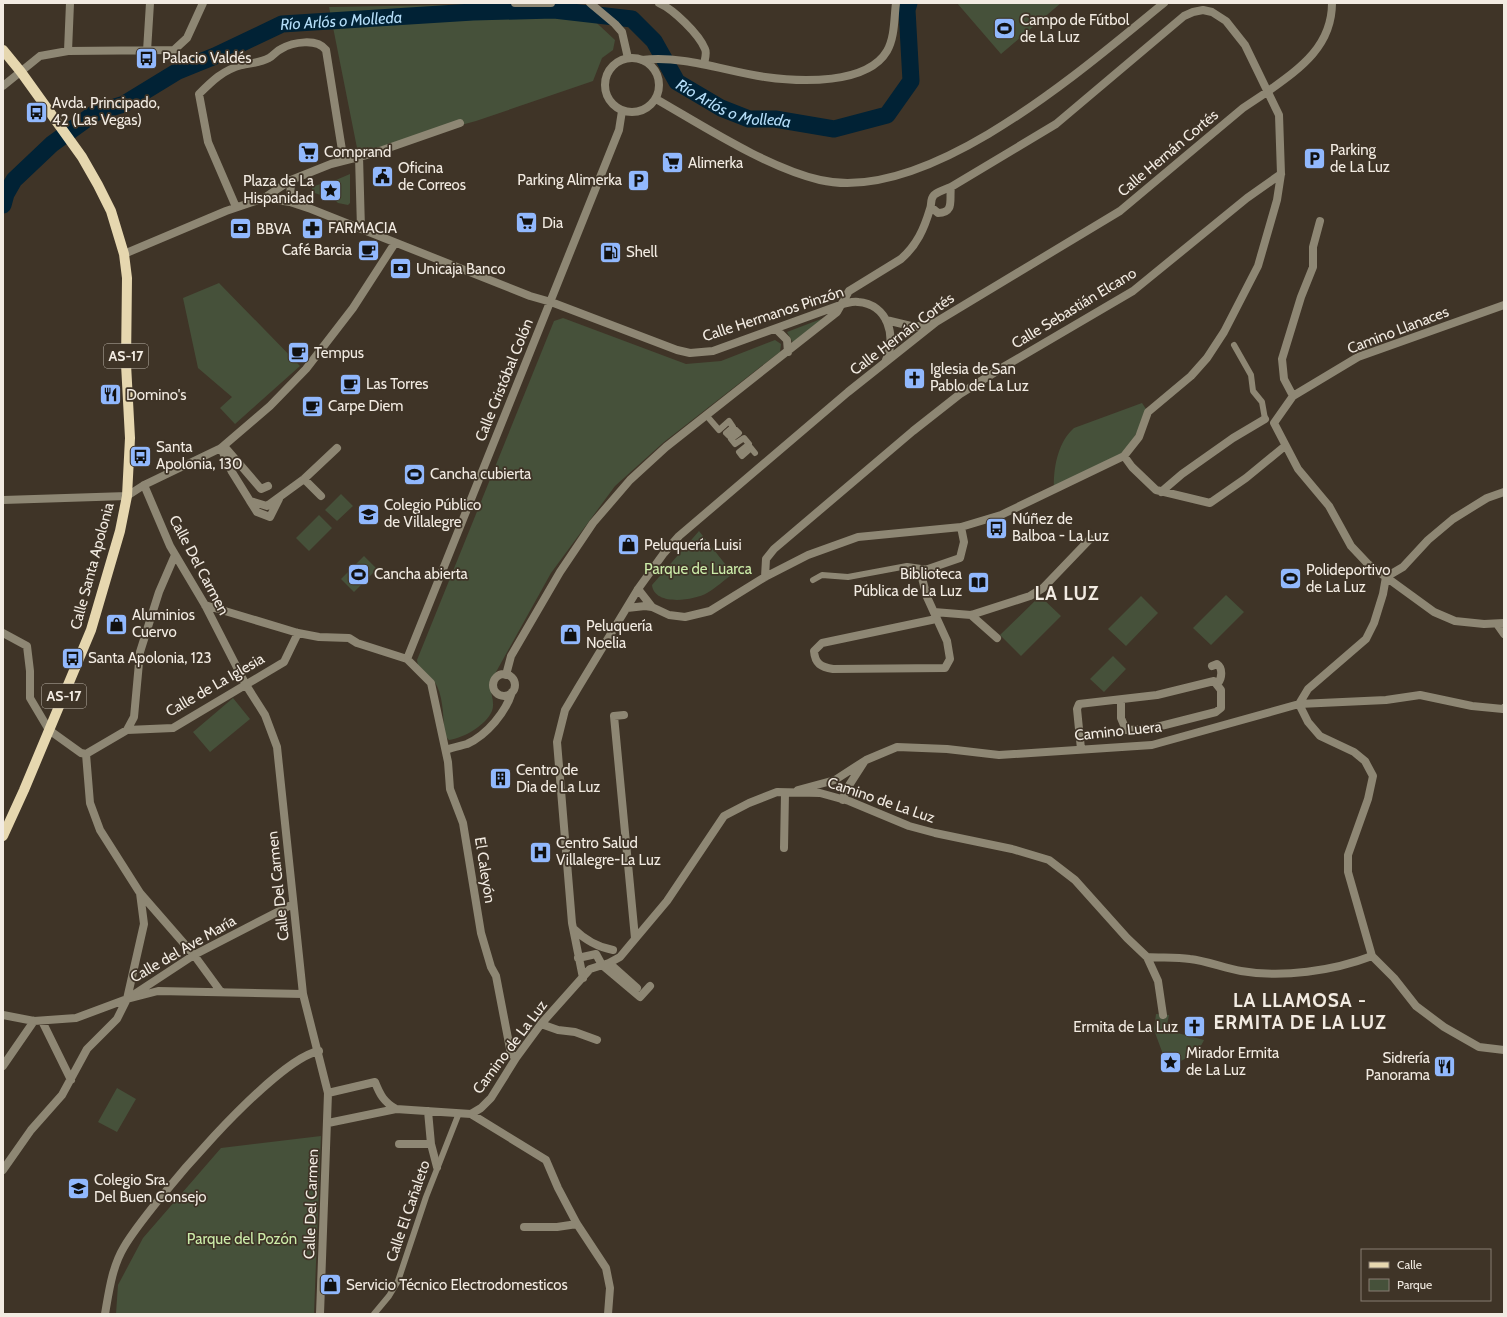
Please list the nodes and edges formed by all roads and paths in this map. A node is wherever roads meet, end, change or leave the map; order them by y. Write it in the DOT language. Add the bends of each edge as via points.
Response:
graph roads {
  1 [pos="70,3"];
  2 [pos="150,3"];
  3 [pos="203,3"];
  4 [pos="515,3"];
  5 [pos="551,3"];
  6 [pos="590,3"];
  7 [pos="659,3"];
  8 [pos="896,3"];
  9 [pos="1164,3"];
  10 [pos="1332,3"];
  11 [pos="3,50"];
  12 [pos="68,51"];
  13 [pos="147,51"];
  14 [pos="628,58"];
  15 [pos="642,60"];
  16 [pos="704,64"];
  17 [pos="21,72"];
  18 [pos="3,86"];
  19 [pos="1267,92"];
  20 [pos="656,99"];
  21 [pos="622,111"];
  22 [pos="460,123"];
  23 [pos="359,156"];
  24 [pos="338,162"];
  25 [pos="1281,174"];
  26 [pos="291,180"];
  27 [pos="951,186"];
  28 [pos="264,198"];
  29 [pos="290,202"];
  30 [pos="236,207"];
  31 [pos="931,207"];
  32 [pos="1320,221"];
  33 [pos="361,230"];
  34 [pos="395,243"];
  35 [pos="124,254"];
  36 [pos="551,302"];
  37 [pos="843,304"];
  38 [pos="1504,305"];
  39 [pos="886,320"];
  40 [pos="936,322"];
  41 [pos="776,329"];
  42 [pos="1234,345"];
  43 [pos="788,352"];
  44 [pos="884,362"];
  45 [pos="1293,396"];
  46 [pos="706,415"];
  47 [pos="1265,419"];
  48 [pos="1285,446"];
  49 [pos="222,447"];
  50 [pos="338,448"];
  51 [pos="755,453"];
  52 [pos="1124,456"];
  53 [pos="304,479"];
  54 [pos="144,485"];
  55 [pos="268,486"];
  56 [pos="1161,492"];
  57 [pos="1504,492"];
  58 [pos="127,496"];
  59 [pos="321,496"];
  60 [pos="280,497"];
  61 [pos="3,500"];
  62 [pos="250,501"];
  63 [pos="961,527"];
  64 [pos="1090,539"];
  65 [pos="175,555"];
  66 [pos="928,569"];
  67 [pos="765,577"];
  68 [pos="1386,577"];
  69 [pos="813,580"];
  70 [pos="638,589"];
  71 [pos="205,605"];
  72 [pos="652,607"];
  73 [pos="627,608"];
  74 [pos="971,615"];
  75 [pos="935,616"];
  76 [pos="1500,623"];
  77 [pos="3,633"];
  78 [pos="298,633"];
  79 [pos="1504,634"];
  80 [pos="997,638"];
  81 [pos="407,659"];
  82 [pos="1212,666"];
  83 [pos="506,674"];
  84 [pos="1218,683"];
  85 [pos="246,684"];
  86 [pos="512,692"];
  87 [pos="501,696"];
  88 [pos="1121,701"];
  89 [pos="1299,704"];
  90 [pos="1504,708"];
  91 [pos="500,714"];
  92 [pos="624,715"];
  93 [pos="49,730"];
  94 [pos="127,730"];
  95 [pos="1081,749"];
  96 [pos="446,750"];
  97 [pos="86,754"];
  98 [pos="866,760"];
  99 [pos="785,793"];
  100 [pos="843,800"];
  101 [pos="3,836"];
  102 [pos="784,848"];
  103 [pos="140,893"];
  104 [pos="293,904"];
  105 [pos="574,929"];
  106 [pos="632,942"];
  107 [pos="613,950"];
  108 [pos="596,954"];
  109 [pos="194,955"];
  110 [pos="1372,956"];
  111 [pos="1147,957"];
  112 [pos="578,958"];
  113 [pos="606,964"];
  114 [pos="583,978"];
  115 [pos="650,986"];
  116 [pos="637,988"];
  117 [pos="221,992"];
  118 [pos="303,994"];
  119 [pos="127,999"];
  120 [pos="3,1014"];
  121 [pos="1163,1015"];
  122 [pos="38,1021"];
  123 [pos="541,1024"];
  124 [pos="597,1040"];
  125 [pos="1504,1050"];
  126 [pos="319,1051"];
  127 [pos="516,1058"];
  128 [pos="3,1066"];
  129 [pos="71,1080"];
  130 [pos="328,1093"];
  131 [pos="396,1109"];
  132 [pos="428,1111"];
  133 [pos="459,1113"];
  134 [pos="471,1114"];
  135 [pos="328,1123"];
  136 [pos="400,1144"];
  137 [pos="431,1144"];
  138 [pos="437,1167"];
  139 [pos="3,1170"];
  140 [pos="577,1224"];
  141 [pos="524,1227"];
  142 [pos="105,1314"];
  143 [pos="320,1314"];
  144 [pos="374,1314"];
  145 [pos="608,1314"];
  1 -- 12 [label="street"];
  2 -- 13 [label="street"];
  3 -- 13 [label="street" via="188,38 174,50"];
  4 -- 5 [label="street"];
  6 -- 14 [label="street" via="622,32"];
  7 -- 16 [label="street" via="666,6 696,34 706,50"];
  8 -- 16 [label="street" via="888,50 870,69 850,76 781,79"];
  9 -- 20 [label="street" via="1025,111 986,136 906,173 879,181 851,184 821,180 792,171 743,148"];
  10 -- 19 [label="street, Calle Hernán Cortés" via="1328,29 1314,54 1305,64"];
  11 -- 17 [label="main road, AS-17"];
  12 -- 13 [label="street"];
  12 -- 17 [label="street" via="40,56"];
  14 -- 15 [label="street"];
  14 -- 21 [label="street" via="615,64 606,75 605,90 611,103"];
  15 -- 16 [label="street" via="657,58"];
  15 -- 20 [label="street" via="653,68 659,81"];
  17 -- 18 [label="street"];
  17 -- 35 [label="main road, Calle Santa Apolonia / AS-17" via="64,131 98,185 111,211"];
  19 -- 25 [label="street" via="1279,115"];
  19 -- 27 [label="street" via="1245,45 1226,21 1212,12 1193,12 1168,29 1056,124"];
  19 -- 40 [label="street, Calle Hernán Cortés" via="1243,108 1120,211"];
  20 -- 21 [label="street" via="649,107 636,112"];
  21 -- 36 [label="street, Calle Cristóbal Colón" via="620,130"];
  22 -- 23 [label="street"];
  23 -- 24 [label="street"];
  23 -- 33 [label="street"];
  24 -- 26 [label="street"];
  24 -- 30 [label="street" via="342,150 326,50 322,44 314,42 291,45 269,58 228,70 215,77 199,94 208,142"];
  25 -- 52 [label="street" via="1277,200 1258,266 1224,332 1207,358 1180,387 1148,412 1139,437"];
  25 -- 67 [label="street, Calle Sebastián Elcano" via="1247,198 1133,291 960,394 774,549 766,559"];
  26 -- 28 [label="street"];
  26 -- 29 [label="street"];
  27 -- 31 [label="street" via="935,194"];
  27 -- 31 [label="street" via="951,205 948,210 938,213"];
  28 -- 29 [label="street, Calle Hermanos Pinzón"];
  28 -- 30 [label="street"];
  29 -- 33 [label="street, Calle Hermanos Pinzón"];
  30 -- 35 [label="street"];
  31 -- 37 [label="street" via="921,235 908,253 849,291"];
  32 -- 45 [label="street" via="1313,247 1313,267 1301,296 1282,359 1284,379"];
  33 -- 34 [label="street, Calle Hermanos Pinzón"];
  34 -- 36 [label="street, Calle Hermanos Pinzón"];
  34 -- 49 [label="street" via="353,308 306,369 270,406"];
  35 -- 58 [label="main road, Calle Santa Apolonia / AS-17" via="130,438"];
  36 -- 41 [label="street, Calle Hermanos Pinzón" via="690,353 713,351"];
  36 -- 81 [label="street, Calle Cristóbal Colón"];
  37 -- 39 [label="street, Calle Hermanos Pinzón" via="858,302 869,305 878,310"];
  37 -- 41 [label="street, Calle Hermanos Pinzón"];
  37 -- 43 [label="street" via="837,312"];
  38 -- 45 [label="street, Camino Llanaces" via="1358,358"];
  39 -- 40 [label="street, Calle Hermanos Pinzón" via="915,328"];
  39 -- 44 [label="street" via="892,344"];
  40 -- 44 [label="street, Calle Hernán Cortés"];
  41 -- 43 [label="street" via="787,340"];
  42 -- 47 [label="street" via="1251,376 1253,391 1262,402"];
  43 -- 46 [label="street"];
  44 -- 70 [label="street, Calle Hernán Cortés" via="679,536"];
  45 -- 48 [label="street, Camino Llanaces" via="1274,423"];
  46 -- 51 [label="street" via="719,430 729,421 733,427 726,433 729,436 736,430 739,432 731,439 735,444 744,438 749,444 739,452 742,456 751,448"];
  46 -- 83 [label="street" via="630,480 593,523 560,572 511,656"];
  47 -- 56 [label="street" via="1233,438"];
  48 -- 56 [label="street" via="1210,503"];
  48 -- 68 [label="street" via="1298,469 1329,506 1351,546 1368,564"];
  49 -- 54 [label="street"];
  49 -- 55 [label="street" via="261,489"];
  49 -- 62 [label="street" via="232,472"];
  50 -- 53 [label="street"];
  52 -- 56 [label="street" via="1132,467"];
  52 -- 63 [label="street" via="1054,492 1001,515"];
  53 -- 59 [label="street"];
  53 -- 60 [label="street"];
  54 -- 58 [label="street"];
  54 -- 65 [label="street, Calle Del Carmen"];
  57 -- 68 [label="street" via="1487,498 1453,519 1403,566"];
  58 -- 61 [label="street"];
  58 -- 93 [label="main road, Calle Santa Apolonia / AS-17" via="120,531 91,630"];
  60 -- 62 [label="street" via="267,506"];
  60 -- 62 [label="street" via="270,517 257,512"];
  63 -- 66 [label="street" via="964,542 960,558"];
  63 -- 67 [label="street" via="858,537 808,555"];
  64 -- 74 [label="street" via="1043,588 1030,596"];
  65 -- 71 [label="street, Calle Del Carmen"];
  65 -- 94 [label="street" via="159,592 140,652 134,717"];
  66 -- 69 [label="street" via="907,566 848,577 822,575"];
  66 -- 75 [label="street" via="922,578"];
  67 -- 72 [label="street" via="710,611 685,617 669,615"];
  68 -- 76 [label="street" via="1434,612 1455,620"];
  68 -- 89 [label="street" via="1374,623 1366,639 1308,688"];
  70 -- 72 [label="street"];
  70 -- 73 [label="street, Calle Hernán Cortés"];
  71 -- 78 [label="street"];
  71 -- 85 [label="street, Calle Del Carmen"];
  72 -- 73 [label="street"];
  73 -- 105 [label="street, Calle Hernán Cortés" via="565,710 557,742"];
  74 -- 75 [label="street"];
  74 -- 80 [label="street"];
  75 -- 75 [label="street" via="822,643 814,651 815,659 822,667 833,669 945,668 950,659 947,640"];
  76 -- 79 [label="street"];
  77 -- 93 [label="street" via="27,646 30,698"];
  78 -- 81 [label="street" via="349,638"];
  78 -- 85 [label="street, Calle de La Iglesia" via="284,662"];
  81 -- 96 [label="street, El Caleyón" via="431,683"];
  82 -- 84 [label="street" via="1217,664 1221,669"];
  83 -- 86 [label="street" via="513,680"];
  83 -- 87 [label="street" via="499,676 493,684 496,693"];
  84 -- 88 [label="street" via="1201,683 1157,695"];
  84 -- 88 [label="street" via="1222,690 1221,708 1216,712 1149,729 1126,730 1121,718"];
  85 -- 94 [label="street, Calle de La Iglesia" via="173,728"];
  85 -- 104 [label="street, Calle Del Carmen" via="265,715 277,747"];
  86 -- 87 [label="street"];
  86 -- 91 [label="street" via="509,702"];
  87 -- 91 [label="street"];
  88 -- 95 [label="street" via="1079,704 1077,709"];
  89 -- 90 [label="street, Camino Luera" via="1386,700 1420,695 1472,706"];
  89 -- 95 [label="street, Camino Luera" via="1152,745"];
  89 -- 110 [label="street" via="1308,722 1320,736 1354,752 1365,761 1372,776 1368,799 1348,855 1348,872"];
  91 -- 96 [label="street" via="472,740"];
  92 -- 106 [label="street" via="614,716"];
  93 -- 97 [label="street"];
  93 -- 101 [label="main road, Calle Santa Apolonia / AS-17"];
  94 -- 97 [label="street, Calle de La Iglesia"];
  95 -- 98 [label="street, Camino Luera" via="999,755 897,747"];
  96 -- 127 [label="street, El Caleyón" via="450,789 463,823 481,933 496,976 511,1054"];
  97 -- 103 [label="street" via="90,803 100,830"];
  98 -- 99 [label="street, Camino Luera" via="835,780"];
  98 -- 100 [label="street" via="846,790"];
  99 -- 100 [label="street, Camino de La Luz" via="820,793"];
  99 -- 102 [label="street"];
  99 -- 106 [label="street, Camino de La Luz" via="778,792 724,816 667,901"];
  100 -- 111 [label="street, Camino de La Luz" via="915,828 1012,849 1048,860 1075,880"];
  103 -- 109 [label="street"];
  103 -- 119 [label="street" via="144,924"];
  104 -- 109 [label="street, Calle del Ave María"];
  104 -- 118 [label="street, Calle Del Carmen"];
  105 -- 107 [label="street" via="588,941"];
  105 -- 112 [label="street, Calle Hernán Cortés"];
  106 -- 107 [label="street"];
  106 -- 113 [label="street, Camino de La Luz" via="620,956"];
  107 -- 108 [label="street"];
  108 -- 112 [label="street"];
  108 -- 113 [label="street"];
  109 -- 117 [label="street"];
  109 -- 119 [label="street, Calle del Ave María"];
  110 -- 111 [label="street" via="1329,968 1281,973 1241,971 1190,959"];
  110 -- 125 [label="street" via="1416,1006 1444,1027 1479,1047"];
  111 -- 121 [label="street, Camino de La Luz" via="1158,981"];
  112 -- 114 [label="street, Calle Hernán Cortés"];
  113 -- 114 [label="street, Camino de La Luz" via="590,969"];
  113 -- 115 [label="street" via="640,997"];
  113 -- 116 [label="street"];
  114 -- 123 [label="street, Camino de La Luz"];
  117 -- 118 [label="street"];
  117 -- 119 [label="street" via="158,991"];
  118 -- 126 [label="street, Calle Del Carmen"];
  119 -- 122 [label="street" via="76,1018"];
  119 -- 129 [label="street, Calle del Ave María" via="117,1019 87,1049"];
  120 -- 122 [label="street"];
  122 -- 128 [label="street"];
  122 -- 129 [label="street"];
  123 -- 124 [label="street"];
  123 -- 127 [label="street, Camino de La Luz"];
  126 -- 130 [label="street, Calle Del Carmen"];
  126 -- 142 [label="street" via="300,1058 268,1082 204,1149 146,1216 123,1248 110,1284"];
  127 -- 134 [label="street, Camino de La Luz" via="491,1098"];
  129 -- 139 [label="street, Calle del Ave María"];
  130 -- 131 [label="street" via="375,1082 386,1104"];
  130 -- 135 [label="street, Calle Del Carmen"];
  131 -- 132 [label="street"];
  131 -- 135 [label="street"];
  132 -- 133 [label="street"];
  132 -- 137 [label="street"];
  133 -- 134 [label="street"];
  133 -- 138 [label="street, Calle El Cañaleto"];
  134 -- 140 [label="street" via="546,1160"];
  135 -- 143 [label="street, Calle Del Carmen"];
  136 -- 137 [label="street"];
  137 -- 138 [label="street"];
  138 -- 144 [label="street, Calle El Cañaleto" via="398,1281"];
  140 -- 141 [label="street"];
  140 -- 145 [label="street" via="606,1268 610,1288"];
}
